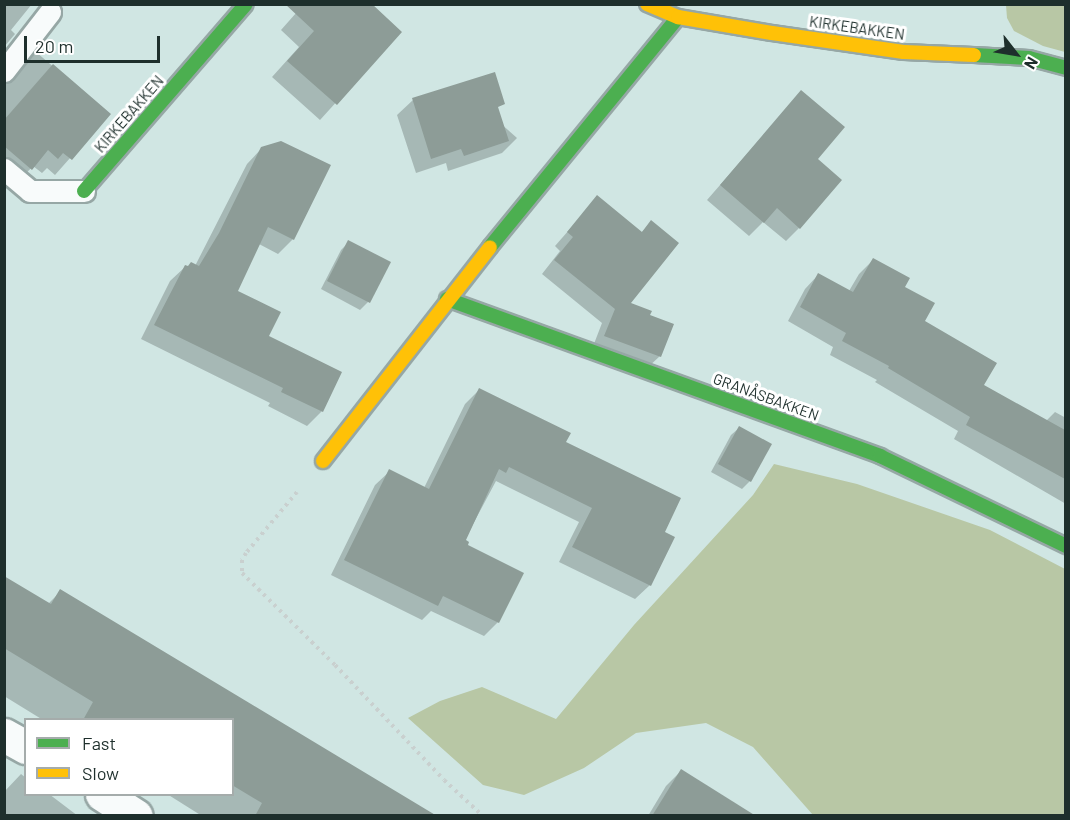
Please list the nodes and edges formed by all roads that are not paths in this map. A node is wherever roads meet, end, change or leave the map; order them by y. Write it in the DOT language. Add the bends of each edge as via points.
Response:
graph roads {
  1 [pos="246,4"];
  2 [pos="647,4"];
  3 [pos="50,12"];
  4 [pos="678,17"];
  5 [pos="1065,68"];
  6 [pos="4,70"];
  7 [pos="4,169"];
  8 [pos="84,191"];
  9 [pos="447,299"];
  10 [pos="322,461"];
  11 [pos="1065,546"];
  12 [pos="4,735"];
  13 [pos="24,746"];
  14 [pos="104,796"];
  15 [pos="136,816"];
  1 -- 8 [label="street, KIRKEBAKKEN"];
  2 -- 4 [label="street, KIRKEBAKKEN"];
  3 -- 6 [label="lane"];
  4 -- 5 [label="street, KIRKEBAKKEN" via="904,52 1029,58"];
  4 -- 9 [label="street"];
  7 -- 8 [label="lane" via="30,191"];
  9 -- 10 [label="street"];
  9 -- 11 [label="street, GRANÅSBAKKEN" via="880,456"];
  12 -- 13 [label="street"];
  14 -- 15 [label="street"];
}
